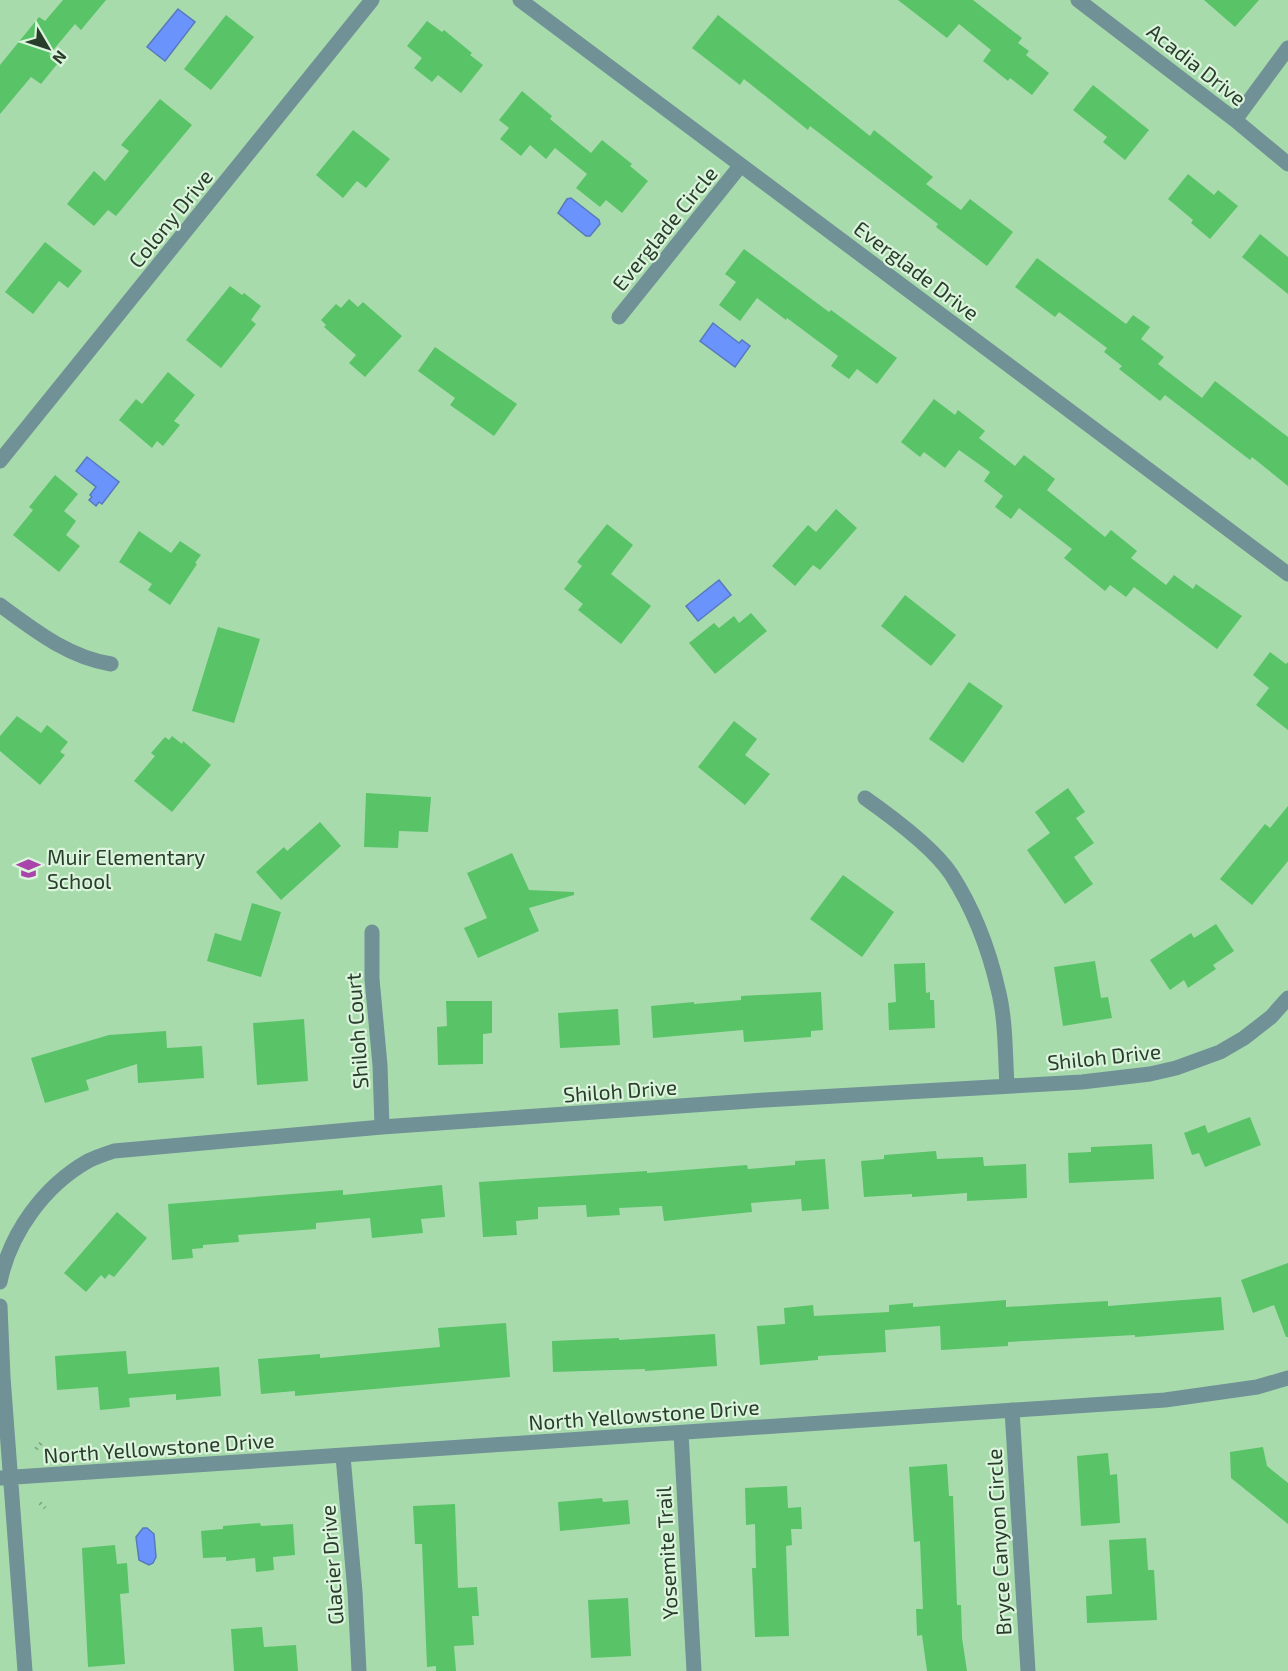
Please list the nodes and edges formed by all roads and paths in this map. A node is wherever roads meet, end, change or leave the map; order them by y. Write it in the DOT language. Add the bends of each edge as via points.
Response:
graph roads {
  1 [pos="372,0"];
  2 [pos="520,0"];
  3 [pos="1078,0"];
  4 [pos="1288,48"];
  5 [pos="1235,120"];
  6 [pos="1288,164"];
  7 [pos="741,165"];
  8 [pos="619,317"];
  9 [pos="0,461"];
  10 [pos="1288,574"];
  11 [pos="0,604"];
  12 [pos="111,664"];
  13 [pos="865,798"];
  14 [pos="372,932"];
  15 [pos="1288,998"];
  16 [pos="1007,1085"];
  17 [pos="382,1127"];
  18 [pos="0,1281"];
  19 [pos="0,1305"];
  20 [pos="1288,1378"];
  21 [pos="1011,1410"];
  22 [pos="681,1433"];
  23 [pos="42,1442"];
  24 [pos="36,1449"];
  25 [pos="343,1456"];
  26 [pos="5,1478"];
  27 [pos="40,1503"];
  28 [pos="45,1508"];
  29 [pos="25,1671"];
  30 [pos="359,1671"];
  31 [pos="694,1671"];
  32 [pos="1028,1671"];
  1 -- 9 [label="street, Colony Drive"];
  2 -- 7 [label="street, Everglade Drive"];
  3 -- 5 [label="street, Acadia Drive"];
  4 -- 5 [label="street"];
  5 -- 6 [label="street, Acadia Drive"];
  7 -- 8 [label="street, Everglade Circle"];
  7 -- 10 [label="street, Everglade Drive"];
  11 -- 12 [label="street" via="62,648"];
  13 -- 16 [label="street" via="923,844 950,873 979,929 999,991"];
  14 -- 17 [label="street, Shiloh Court"];
  15 -- 16 [label="street, Shiloh Drive" via="1244,1038 1220,1052 1176,1068 1082,1082"];
  16 -- 17 [label="street, Shiloh Drive"];
  17 -- 18 [label="street, Shiloh Drive" via="125,1149 98,1157 66,1175 25,1221 4,1262"];
  19 -- 26 [label="street"];
  20 -- 21 [label="street, North Yellowstone Drive" via="1239,1390 1165,1400"];
  21 -- 22 [label="street, North Yellowstone Drive"];
  21 -- 32 [label="street, Bryce Canyon Circle"];
  22 -- 25 [label="street, North Yellowstone Drive"];
  22 -- 31 [label="street, Yosemite Trail"];
  23 -- 24 [label="path"];
  25 -- 26 [label="street, North Yellowstone Drive"];
  25 -- 30 [label="street, Glacier Drive"];
  26 -- 29 [label="street"];
  27 -- 28 [label="path"];
}
